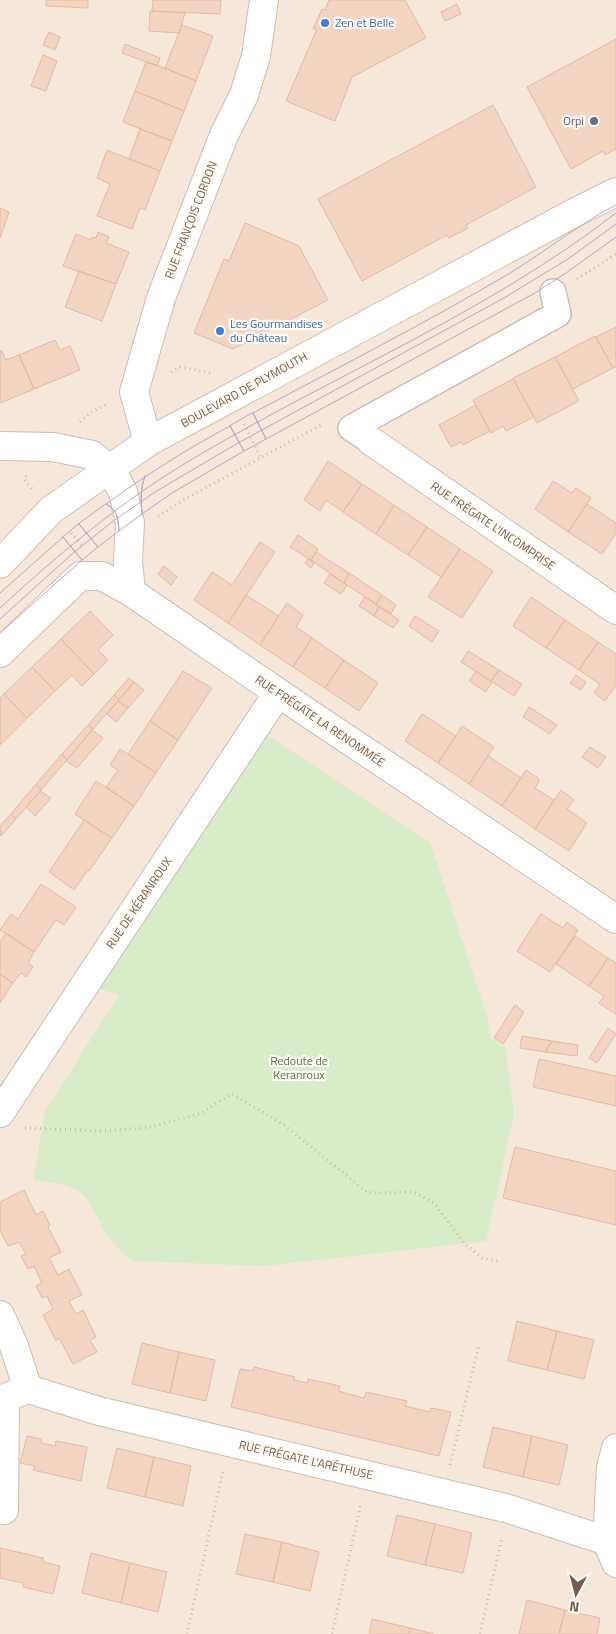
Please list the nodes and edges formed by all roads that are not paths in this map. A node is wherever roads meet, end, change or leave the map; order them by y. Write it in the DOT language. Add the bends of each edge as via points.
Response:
graph roads {
  1 [pos="264,0"];
  2 [pos="616,192"];
  3 [pos="552,292"];
  4 [pos="352,429"];
  5 [pos="148,442"];
  6 [pos="0,446"];
  7 [pos="110,469"];
  8 [pos="0,564"];
  9 [pos="131,592"];
  10 [pos="616,610"];
  11 [pos="0,653"];
  12 [pos="278,693"];
  13 [pos="616,919"];
  14 [pos="8,1120"];
  15 [pos="0,1315"];
  16 [pos="11,1396"];
  17 [pos="616,1448"];
  18 [pos="4,1510"];
  19 [pos="611,1552"];
  1 -- 5 [label="street, RUE FRANÇOIS CORDON" via="256,56 244,94 224,135 160,298 134,392"];
  2 -- 5 [label="street, BOULEVARD DE PLYMOUTH"];
  3 -- 4 [label="street" via="558,314"];
  4 -- 10 [label="street, RUE FRÉGATE L'INCOMPRISE"];
  5 -- 7 [label="street, BOULEVARD DE PLYMOUTH"];
  6 -- 7 [label="street" via="53,447 92,455"];
  7 -- 8 [label="street, BOULEVARD DE PLYMOUTH" via="50,510"];
  7 -- 9 [label="street" via="123,492 130,523 128,561"];
  9 -- 11 [label="street" via="102,576 80,576"];
  9 -- 12 [label="street, RUE FRÉGATE LA RENOMMÉE"];
  12 -- 13 [label="street, RUE FRÉGATE LA RENOMMÉE"];
  12 -- 14 [label="street, RUE DE KÉRANROUX"];
  15 -- 16 [label="street" via="14,1346"];
  16 -- 18 [label="street"];
  16 -- 19 [label="street, RUE FRÉGATE L'ARÉTHUSE" via="100,1411 509,1509"];
  17 -- 19 [label="street" via="611,1468"];
}
